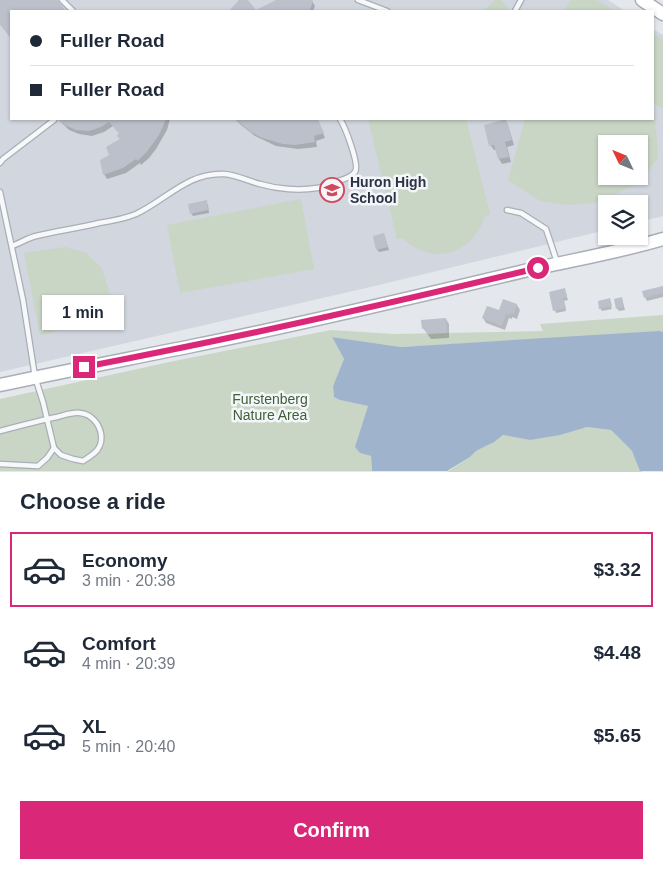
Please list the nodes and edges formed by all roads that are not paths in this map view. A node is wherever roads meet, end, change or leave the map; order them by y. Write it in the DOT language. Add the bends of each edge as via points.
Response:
graph roads {
  1 [pos="62,0"];
  2 [pos="358,0"];
  3 [pos="642,0"];
  4 [pos="656,7"];
  5 [pos="72,10"];
  6 [pos="384,10"];
  7 [pos="54,120"];
  8 [pos="340,120"];
  9 [pos="0,163"];
  10 [pos="0,192"];
  11 [pos="507,210"];
  12 [pos="663,240"];
  13 [pos="12,246"];
  14 [pos="557,264"];
  15 [pos="35,377"];
  16 [pos="0,385"];
  17 [pos="47,419"];
  18 [pos="0,431"];
  19 [pos="54,448"];
  20 [pos="0,464"];
  1 -- 5 [label="lane"];
  2 -- 6 [label="lane"];
  3 -- 4 [label="main road"];
  7 -- 9 [label="lane"];
  8 -- 13 [label="lane" via="356,166 355,172 347,178 315,188 283,188 237,176 211,174 182,184 151,206 121,219 34,236"];
  10 -- 13 [label="lane"];
  11 -- 14 [label="lane" via="521,213 546,229"];
  12 -- 14 [label="main road"];
  13 -- 15 [label="lane"];
  14 -- 15 [label="main road" via="240,336"];
  15 -- 16 [label="main road"];
  15 -- 17 [label="lane"];
  17 -- 18 [label="lane"];
  17 -- 19 [label="lane"];
  17 -- 19 [label="lane" via="82,413 97,423 101,434 96,453 83,461 61,455"];
  19 -- 20 [label="lane" via="38,466"];
}
